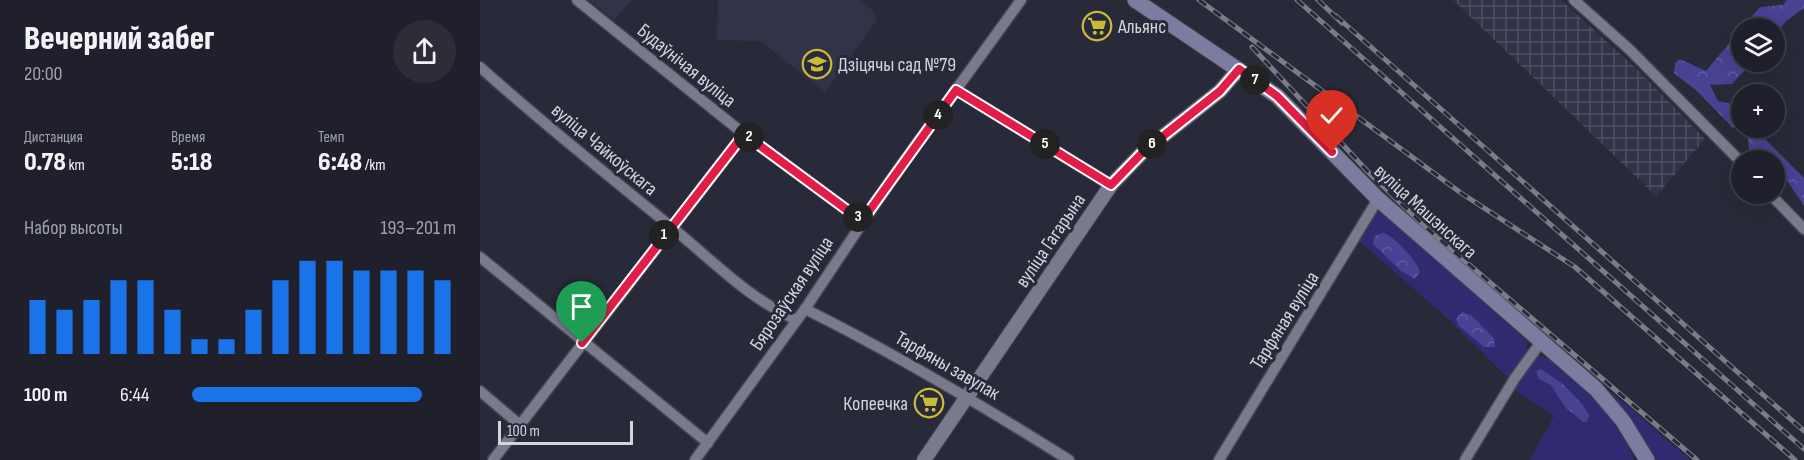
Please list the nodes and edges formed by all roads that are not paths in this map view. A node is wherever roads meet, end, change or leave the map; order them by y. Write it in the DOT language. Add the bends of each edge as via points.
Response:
graph roads {
  1 [pos="577,0"];
  2 [pos="1021,0"];
  3 [pos="1135,0"];
  4 [pos="1574,0"];
  5 [pos="480,67"];
  6 [pos="1239,69"];
  7 [pos="956,90"];
  8 [pos="744,134"];
  9 [pos="1731,152"];
  10 [pos="1111,185"];
  11 [pos="1378,199"];
  12 [pos="1780,204"];
  13 [pos="862,221"];
  14 [pos="671,226"];
  15 [pos="1804,229"];
  16 [pos="480,258"];
  17 [pos="805,309"];
  18 [pos="796,320"];
  19 [pos="1541,342"];
  20 [pos="582,343"];
  21 [pos="480,392"];
  22 [pos="966,395"];
  23 [pos="520,424"];
  24 [pos="708,443"];
  25 [pos="1645,457"];
  26 [pos="493,460"];
  27 [pos="695,460"];
  28 [pos="924,460"];
  29 [pos="1070,460"];
  30 [pos="1219,460"];
  31 [pos="1465,460"];
  1 -- 8 [label="street, Будаўнічая вуліца"];
  2 -- 7 [label="street, Бярозаўская вуліца"];
  3 -- 6 [label="main road, вуліца Машэнскага"];
  4 -- 9 [label="street" via="1629,49"];
  5 -- 14 [label="street, вуліца Чайкоўскага"];
  6 -- 10 [label="street, вуліца Гагарына" via="1220,91 1149,146"];
  6 -- 11 [label="main road, вуліца Машэнскага" via="1288,107"];
  7 -- 10 [label="street"];
  7 -- 13 [label="street, Бярозаўская вуліца"];
  8 -- 13 [label="street, Будаўнічая вуліца"];
  8 -- 14 [label="street"];
  10 -- 22 [label="street, вуліца Гагарына"];
  11 -- 19 [label="main road, вуліца Машэнскага"];
  11 -- 30 [label="street, Тарфяная вуліца"];
  12 -- 15 [label="street"];
  13 -- 17 [label="street, Бярозаўская вуліца"];
  14 -- 18 [label="street, вуліца Чайкоўскага" via="760,301"];
  14 -- 20 [label="street"];
  16 -- 20 [label="street"];
  17 -- 18 [label="street, Бярозаўская вуліца"];
  17 -- 22 [label="street, Тарфяны завулак"];
  18 -- 24 [label="street, Бярозаўская вуліца"];
  19 -- 25 [label="main road, вуліца Машэнскага" via="1604,397"];
  19 -- 31 [label="street"];
  20 -- 23 [label="street"];
  20 -- 24 [label="street"];
  21 -- 23 [label="street"];
  22 -- 28 [label="street, вуліца Гагарына"];
  22 -- 29 [label="street, Тарфяны завулак"];
  23 -- 26 [label="street"];
  24 -- 27 [label="street, Бярозаўская вуліца"];
}
